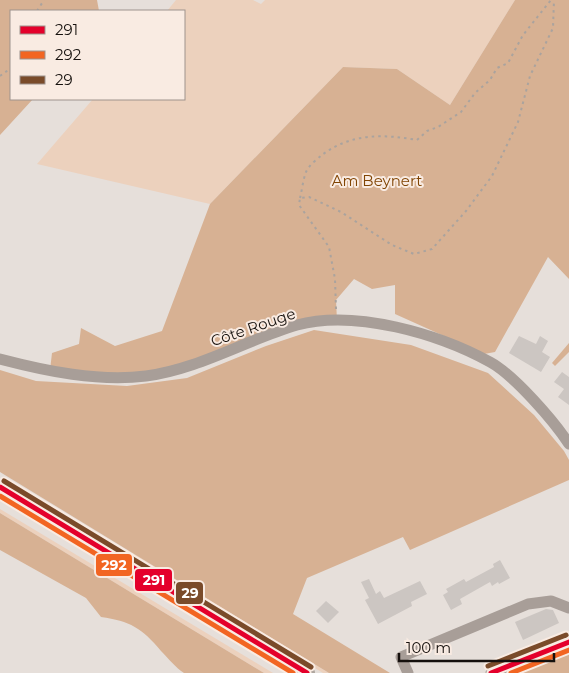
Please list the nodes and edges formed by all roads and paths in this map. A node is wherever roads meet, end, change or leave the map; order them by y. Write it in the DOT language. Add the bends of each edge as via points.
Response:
graph roads {
  1 [pos="552,0"];
  2 [pos="300,198"];
  3 [pos="337,321"];
  4 [pos="0,359"];
  5 [pos="569,444"];
  6 [pos="0,487"];
  7 [pos="0,500"];
  8 [pos="569,608"];
  9 [pos="569,642"];
  10 [pos="286,673"];
  11 [pos="307,673"];
  12 [pos="408,673"];
  13 [pos="491,673"];
  1 -- 2 [label="path" via="523,35 508,63 497,68 461,112 427,131 418,140 388,135 367,136 336,145 307,171"];
  1 -- 2 [label="path" via="553,28 530,76 518,122 492,176 432,249 414,254 392,245 341,212 309,198"];
  2 -- 3 [label="path" via="299,205 329,247"];
  3 -- 4 [label="street, Côte Rouge" via="299,324 189,367 145,376 108,377 38,369"];
  3 -- 5 [label="street, Côte Rouge" via="378,324 411,331 446,342 492,363 556,424"];
  6 -- 11 [label="highway"];
  7 -- 10 [label="highway"];
  8 -- 12 [label="street" via="544,601 513,610 401,657"];
  9 -- 13 [label="street"];
}
